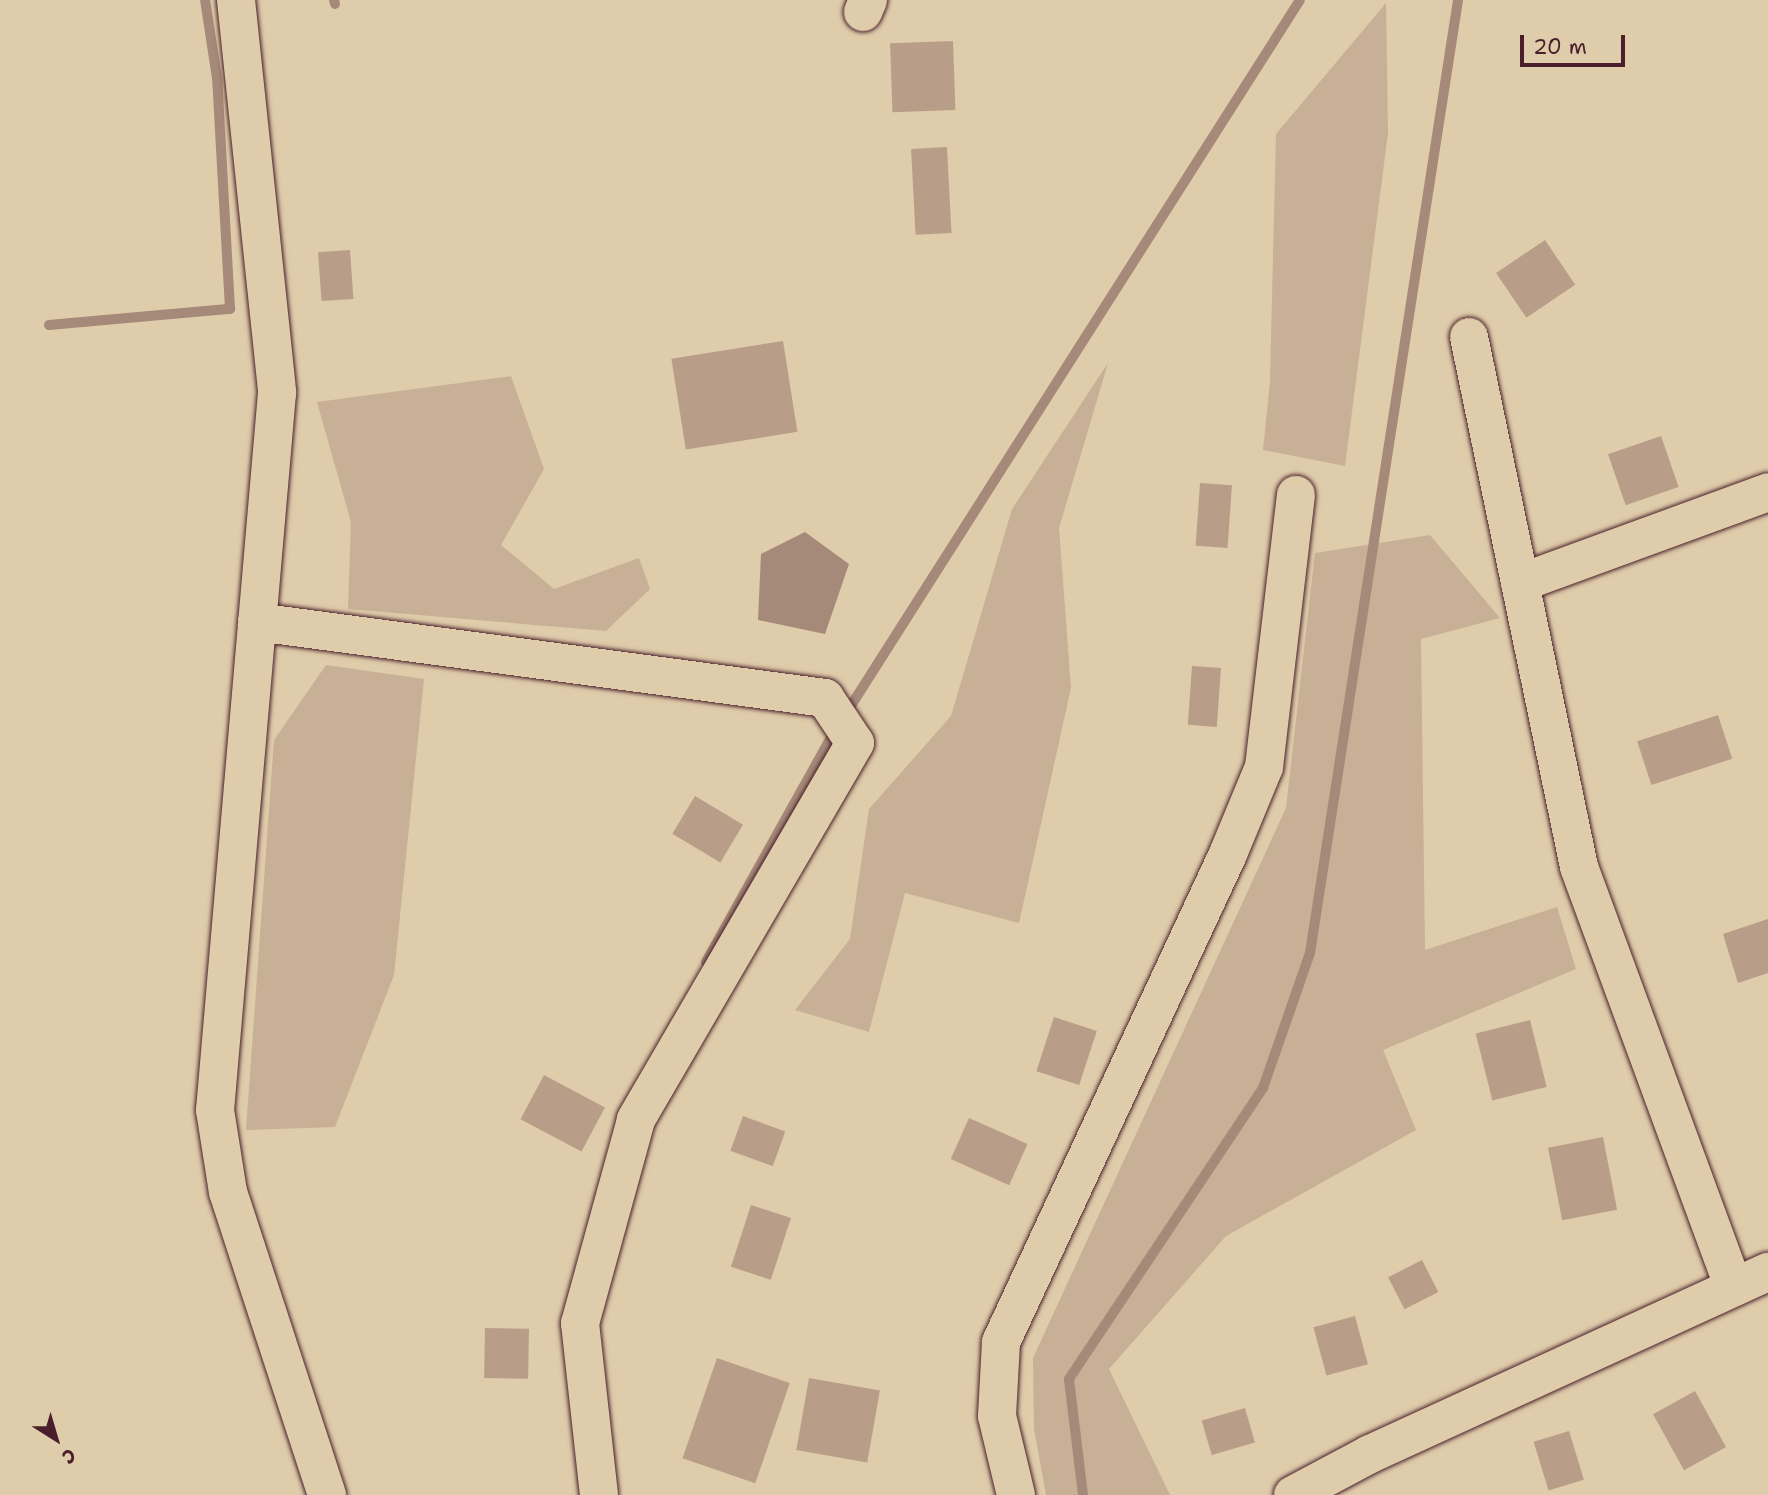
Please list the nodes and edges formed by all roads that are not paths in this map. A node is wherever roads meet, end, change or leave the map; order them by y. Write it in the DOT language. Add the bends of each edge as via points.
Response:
graph roads {
  1 [pos="236,0"];
  2 [pos="859,0"];
  3 [pos="868,0"];
  4 [pos="1469,337"];
  5 [pos="1768,492"];
  6 [pos="1296,495"];
  7 [pos="1520,583"];
  8 [pos="257,622"];
  9 [pos="1768,1272"];
  10 [pos="1733,1285"];
  11 [pos="327,1495"];
  12 [pos="599,1495"];
  13 [pos="1016,1495"];
  14 [pos="1293,1495"];
  1 -- 8 [label="street" via="277,393"];
  2 -- 3 [label="street" via="863,12"];
  4 -- 7 [label="street"];
  5 -- 7 [label="street"];
  6 -- 13 [label="street" via="1264,767 1001,1342 997,1416"];
  7 -- 10 [label="street" via="1579,867"];
  8 -- 11 [label="street" via="215,1110 228,1192"];
  8 -- 12 [label="street" via="825,698 855,743 636,1120 580,1323"];
  9 -- 10 [label="street"];
  10 -- 14 [label="street"];
}
